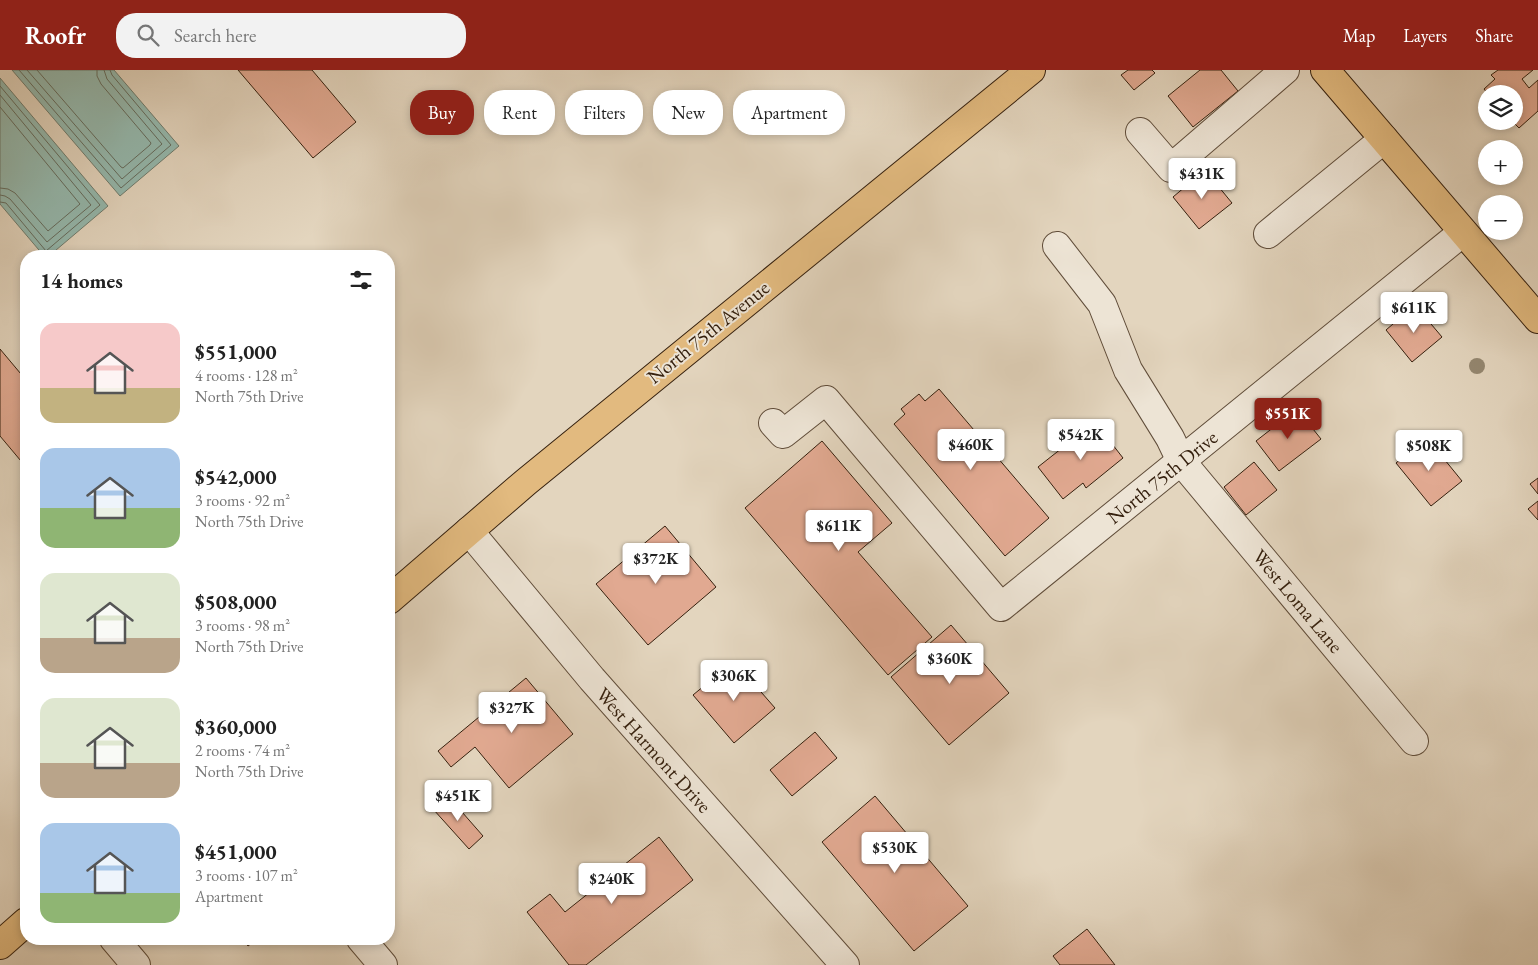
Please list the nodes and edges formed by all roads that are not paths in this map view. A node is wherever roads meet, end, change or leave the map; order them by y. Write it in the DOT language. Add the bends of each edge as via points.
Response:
graph roads {
  1 [pos="1031,70"];
  2 [pos="1285,70"];
  3 [pos="1325,70"];
  4 [pos="1140,132"];
  5 [pos="1384,139"];
  6 [pos="1463,232"];
  7 [pos="1268,234"];
  8 [pos="1056,246"];
  9 [pos="1538,319"];
  10 [pos="773,423"];
  11 [pos="1181,461"];
  12 [pos="469,531"];
  13 [pos="395,595"];
  14 [pos="1414,741"];
  15 [pos="20,927"];
  16 [pos="0,945"];
  17 [pos="119,945"];
  18 [pos="365,945"];
  19 [pos="136,965"];
  20 [pos="383,965"];
  21 [pos="845,965"];
  1 -- 12 [label="main road, North 75th Avenue" via="690,346"];
  2 -- 4 [label="street" via="1171,168"];
  3 -- 5 [label="main road"];
  5 -- 6 [label="main road"];
  5 -- 7 [label="street"];
  6 -- 9 [label="main road"];
  6 -- 11 [label="street, North 75th Drive"];
  8 -- 11 [label="street, West Loma Lane" via="1102,304 1128,370"];
  10 -- 11 [label="street, North 75th Drive" via="783,434 826,400 1000,608"];
  11 -- 14 [label="street, West Loma Lane"];
  12 -- 13 [label="main road, North 75th Avenue"];
  12 -- 21 [label="street, West Harmont Drive" via="592,679"];
  15 -- 16 [label="main road"];
  17 -- 19 [label="street"];
  18 -- 20 [label="street"];
}
